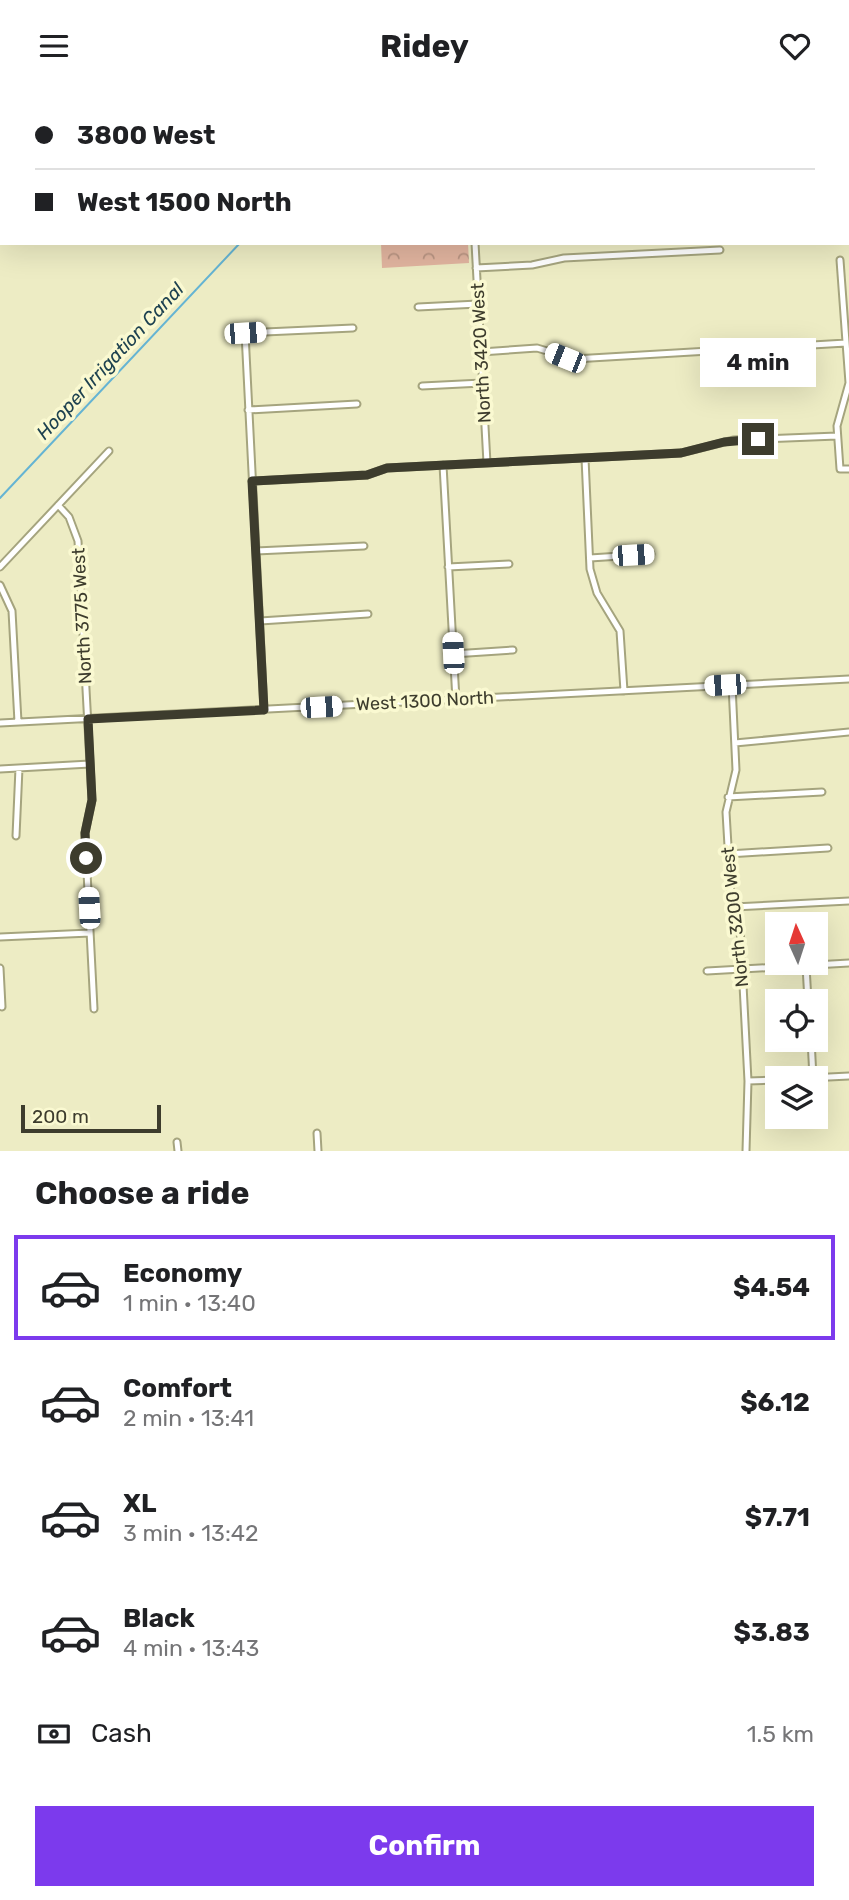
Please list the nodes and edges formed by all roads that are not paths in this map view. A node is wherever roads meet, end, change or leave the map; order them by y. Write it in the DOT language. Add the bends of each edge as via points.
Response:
graph roads {
  1 [pos="475,245"];
  2 [pos="720,250"];
  3 [pos="839,260"];
  4 [pos="477,268"];
  5 [pos="478,304"];
  6 [pos="418,307"];
  7 [pos="353,328"];
  8 [pos="846,343"];
  9 [pos="481,352"];
  10 [pos="482,383"];
  11 [pos="849,383"];
  12 [pos="422,386"];
  13 [pos="357,404"];
  14 [pos="248,410"];
  15 [pos="837,436"];
  16 [pos="109,450"];
  17 [pos="585,458"];
  18 [pos="487,463"];
  19 [pos="443,465"];
  20 [pos="849,469"];
  21 [pos="252,481"];
  22 [pos="58,505"];
  23 [pos="364,546"];
  24 [pos="257,551"];
  25 [pos="651,555"];
  26 [pos="590,558"];
  27 [pos="509,564"];
  28 [pos="0,567"];
  29 [pos="448,568"];
  30 [pos="0,585"];
  31 [pos="368,614"];
  32 [pos="260,621"];
  33 [pos="513,650"];
  34 [pos="453,653"];
  35 [pos="849,679"];
  36 [pos="732,685"];
  37 [pos="624,691"];
  38 [pos="456,700"];
  39 [pos="264,710"];
  40 [pos="88,719"];
  41 [pos="18,722"];
  42 [pos="0,723"];
  43 [pos="849,732"];
  44 [pos="735,743"];
  45 [pos="90,764"];
  46 [pos="19,768"];
  47 [pos="0,769"];
  48 [pos="822,792"];
  49 [pos="728,797"];
  50 [pos="16,835"];
  51 [pos="828,848"];
  52 [pos="728,854"];
  53 [pos="849,901"];
  54 [pos="734,907"];
  55 [pos="90,933"];
  56 [pos="0,937"];
  57 [pos="849,963"];
  58 [pos="828,964"];
  59 [pos="0,968"];
  60 [pos="765,968"];
  61 [pos="742,969"];
  62 [pos="708,971"];
  63 [pos="2,1007"];
  64 [pos="94,1009"];
  65 [pos="849,1076"];
  66 [pos="828,1077"];
  67 [pos="765,1080"];
  68 [pos="748,1081"];
  69 [pos="317,1133"];
  70 [pos="177,1142"];
  71 [pos="178,1151"];
  72 [pos="318,1151"];
  73 [pos="746,1151"];
  1 -- 4 [label="street, North 3420 West"];
  2 -- 4 [label="street" via="564,258"];
  3 -- 8 [label="street"];
  4 -- 5 [label="street, North 3420 West"];
  5 -- 6 [label="street"];
  5 -- 9 [label="street, North 3420 West"];
  7 -- 14 [label="street" via="245,333"];
  8 -- 9 [label="street" via="574,359 537,348"];
  8 -- 11 [label="street"];
  9 -- 10 [label="street, North 3420 West"];
  10 -- 12 [label="street"];
  10 -- 18 [label="street, North 3420 West"];
  11 -- 15 [label="street"];
  13 -- 14 [label="street"];
  14 -- 21 [label="street"];
  15 -- 17 [label="street" via="733,440 692,452"];
  15 -- 20 [label="street" via="840,470"];
  16 -- 22 [label="street"];
  17 -- 18 [label="street"];
  17 -- 26 [label="street"];
  18 -- 19 [label="street"];
  19 -- 21 [label="street" via="387,468 367,475"];
  19 -- 29 [label="street"];
  21 -- 24 [label="street"];
  22 -- 28 [label="street"];
  22 -- 40 [label="street, North 3775 West" via="69,517 78,541"];
  23 -- 24 [label="street"];
  24 -- 32 [label="street"];
  25 -- 26 [label="street"];
  26 -- 37 [label="street" via="597,593 620,631"];
  27 -- 29 [label="street"];
  29 -- 34 [label="street"];
  30 -- 41 [label="street" via="12,611"];
  31 -- 32 [label="street"];
  32 -- 39 [label="street"];
  33 -- 34 [label="street"];
  34 -- 38 [label="street"];
  35 -- 36 [label="street, West 1300 North"];
  36 -- 37 [label="street, West 1300 North"];
  36 -- 44 [label="street, North 3200 West"];
  37 -- 38 [label="street, West 1300 North"];
  38 -- 39 [label="street, West 1300 North"];
  39 -- 40 [label="street, West 1300 North"];
  40 -- 41 [label="street, West 1300 North"];
  40 -- 45 [label="street, North 3775 West"];
  41 -- 42 [label="street, West 1300 North"];
  43 -- 44 [label="street"];
  44 -- 49 [label="street, North 3200 West" via="736,770"];
  45 -- 46 [label="street"];
  45 -- 55 [label="street, North 3775 West" via="92,800 85,833"];
  46 -- 47 [label="street"];
  46 -- 50 [label="street"];
  48 -- 49 [label="street"];
  49 -- 52 [label="street, North 3200 West"];
  51 -- 52 [label="street"];
  52 -- 54 [label="street, North 3200 West"];
  53 -- 54 [label="street"];
  54 -- 61 [label="street, North 3200 West"];
  55 -- 56 [label="street"];
  55 -- 64 [label="street, North 3775 West"];
  57 -- 58 [label="street"];
  59 -- 63 [label="street"];
  60 -- 61 [label="street"];
  61 -- 62 [label="street"];
  61 -- 68 [label="street, North 3200 West"];
  65 -- 66 [label="street"];
  67 -- 68 [label="street"];
  68 -- 73 [label="street, North 3200 West"];
  69 -- 72 [label="street"];
  70 -- 71 [label="street"];
}
